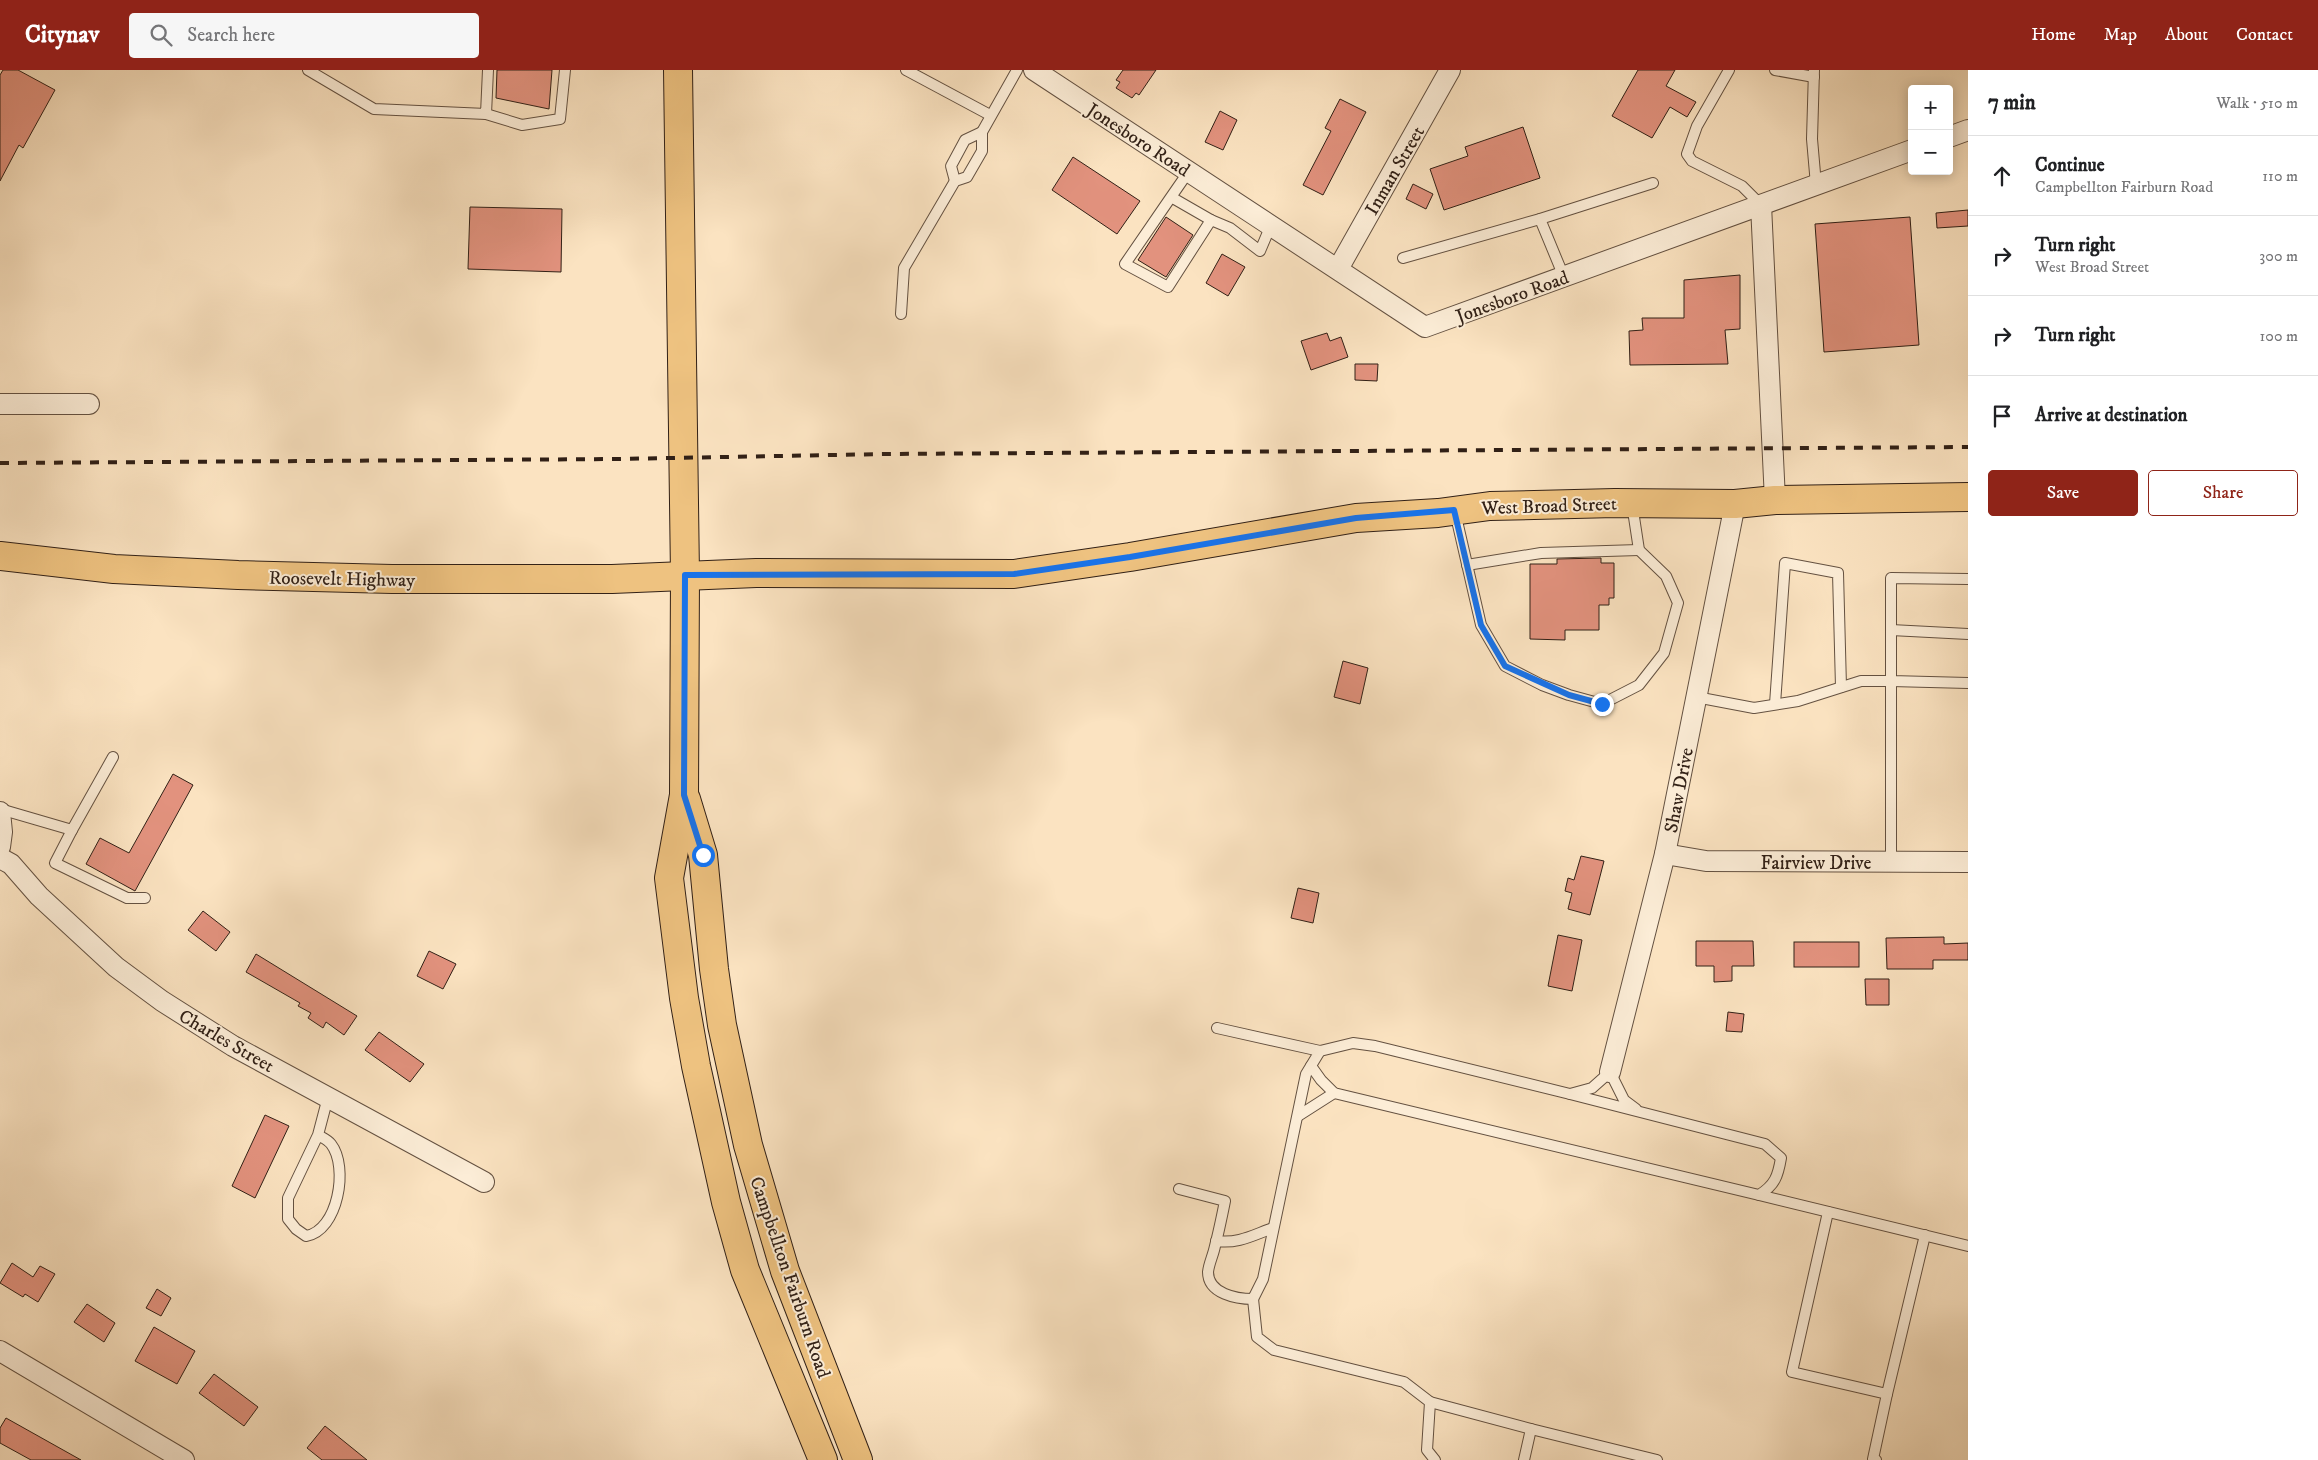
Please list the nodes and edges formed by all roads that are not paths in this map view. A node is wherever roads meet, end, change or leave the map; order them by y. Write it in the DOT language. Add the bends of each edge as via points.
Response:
graph roads {
  1 [pos="308,70"];
  2 [pos="488,70"];
  3 [pos="564,70"];
  4 [pos="678,70"];
  5 [pos="906,70"];
  6 [pos="1017,70"];
  7 [pos="1034,70"];
  8 [pos="1450,70"];
  9 [pos="1729,70"];
  10 [pos="1775,70"];
  11 [pos="1814,74"];
  12 [pos="486,114"];
  13 [pos="990,116"];
  14 [pos="982,132"];
  15 [pos="1908,151"];
  16 [pos="1189,171"];
  17 [pos="955,182"];
  18 [pos="1653,183"];
  19 [pos="1816,185"];
  20 [pos="1171,197"];
  21 [pos="1761,205"];
  22 [pos="1540,219"];
  23 [pos="1211,220"];
  24 [pos="1271,225"];
  25 [pos="1403,258"];
  26 [pos="1338,269"];
  27 [pos="1564,277"];
  28 [pos="901,314"];
  29 [pos="0,404"];
  30 [pos="89,404"];
  31 [pos="1968,497"];
  32 [pos="1775,500"];
  33 [pos="1632,503"];
  34 [pos="1735,504"];
  35 [pos="1454,510"];
  36 [pos="1639,550"];
  37 [pos="0,556"];
  38 [pos="1468,565"];
  39 [pos="685,575"];
  40 [pos="1968,579"];
  41 [pos="1891,630"];
  42 [pos="1968,634"];
  43 [pos="1891,682"];
  44 [pos="1968,683"];
  45 [pos="1841,687"];
  46 [pos="1696,697"];
  47 [pos="1775,704"];
  48 [pos="113,757"];
  49 [pos="684,795"];
  50 [pos="0,811"];
  51 [pos="72,830"];
  52 [pos="0,847"];
  53 [pos="1665,854"];
  54 [pos="0,858"];
  55 [pos="1891,862"];
  56 [pos="1968,862"];
  57 [pos="145,898"];
  58 [pos="1217,1028"];
  59 [pos="1320,1051"];
  60 [pos="1311,1066"];
  61 [pos="1610,1072"];
  62 [pos="1334,1093"];
  63 [pos="1570,1094"];
  64 [pos="328,1097"];
  65 [pos="1641,1112"];
  66 [pos="1298,1116"];
  67 [pos="318,1135"];
  68 [pos="484,1182"];
  69 [pos="1179,1189"];
  70 [pos="1759,1195"];
  71 [pos="1828,1212"];
  72 [pos="1273,1228"];
  73 [pos="1925,1235"];
  74 [pos="1216,1241"];
  75 [pos="1968,1246"];
  76 [pos="1253,1299"];
  77 [pos="0,1351"];
  78 [pos="1887,1394"];
  79 [pos="1430,1402"];
  80 [pos="1531,1429"];
  81 [pos="184,1460"];
  82 [pos="823,1460"];
  83 [pos="858,1460"];
  84 [pos="1435,1460"];
  85 [pos="1524,1460"];
  86 [pos="1657,1460"];
  87 [pos="1876,1460"];
  1 -- 12 [label="lane" via="374,109"];
  2 -- 12 [label="lane"];
  3 -- 12 [label="lane" via="560,119 522,125"];
  4 -- 39 [label="main road, Campbellton Fairburn Road"];
  5 -- 13 [label="lane"];
  6 -- 13 [label="lane"];
  7 -- 16 [label="street, Jonesboro Road"];
  8 -- 26 [label="street, Inman Street"];
  9 -- 21 [label="lane" via="1697,126 1687,154 1692,161 1742,186"];
  10 -- 11 [label="lane"];
  11 -- 19 [label="lane" via="1812,139"];
  13 -- 14 [label="lane"];
  14 -- 17 [label="lane" via="982,151 967,177"];
  14 -- 17 [label="lane" via="965,140 951,166"];
  15 -- 19 [label="street, Jonesboro Road"];
  16 -- 20 [label="lane"];
  16 -- 24 [label="street, Jonesboro Road"];
  17 -- 28 [label="lane" via="904,268"];
  18 -- 22 [label="lane"];
  19 -- 21 [label="street, Jonesboro Road"];
  20 -- 23 [label="lane"];
  20 -- 23 [label="lane" via="1126,264 1168,287"];
  21 -- 27 [label="street, Jonesboro Road"];
  21 -- 32 [label="street"];
  22 -- 25 [label="lane"];
  22 -- 27 [label="lane"];
  23 -- 24 [label="lane" via="1230,228 1260,251"];
  24 -- 26 [label="street, Jonesboro Road"];
  26 -- 27 [label="street, Jonesboro Road" via="1426,327"];
  29 -- 30 [label="street"];
  31 -- 32 [label="main road, West Broad Street"];
  32 -- 34 [label="main road, West Broad Street"];
  33 -- 34 [label="main road, West Broad Street"];
  33 -- 35 [label="main road, West Broad Street" via="1490,506"];
  33 -- 36 [label="lane"];
  34 -- 46 [label="street, Shaw Drive"];
  35 -- 38 [label="lane"];
  35 -- 39 [label="main road, West Broad Street" via="1356,518 1014,574"];
  36 -- 38 [label="lane" via="1541,553"];
  36 -- 38 [label="lane" via="1666,576 1678,603 1664,653 1639,685 1602,704 1569,695 1505,666 1481,625"];
  37 -- 39 [label="main road, Roosevelt Highway" via="114,569 238,575 392,579 612,579"];
  39 -- 49 [label="main road, Campbellton Fairburn Road"];
  40 -- 41 [label="lane" via="1891,578"];
  41 -- 42 [label="lane"];
  41 -- 43 [label="lane"];
  43 -- 44 [label="lane"];
  43 -- 45 [label="lane" via="1861,681"];
  43 -- 55 [label="lane"];
  45 -- 47 [label="lane" via="1798,701"];
  45 -- 47 [label="lane" via="1838,573 1785,563"];
  46 -- 47 [label="lane" via="1754,708"];
  46 -- 53 [label="street, Shaw Drive"];
  48 -- 51 [label="lane"];
  49 -- 82 [label="main road, Campbellton Fairburn Road" via="669,878 684,998 710,1135 745,1270"];
  49 -- 83 [label="main road, Campbellton Fairburn Road" via="703,855 721,1016 748,1146 785,1271"];
  50 -- 51 [label="lane"];
  50 -- 52 [label="street"];
  51 -- 57 [label="lane" via="55,863 127,898"];
  53 -- 55 [label="street, Fairview Drive" via="1706,861"];
  53 -- 61 [label="street, Shaw Drive"];
  54 -- 64 [label="street, Charles Street" via="11,864 39,896 116,967 162,1001 233,1046"];
  55 -- 56 [label="street, Fairview Drive"];
  58 -- 59 [label="lane"];
  59 -- 60 [label="lane"];
  59 -- 63 [label="lane" via="1353,1043 1375,1046"];
  60 -- 62 [label="lane"];
  60 -- 66 [label="lane" via="1306,1074"];
  61 -- 63 [label="lane" via="1592,1088"];
  61 -- 65 [label="lane" via="1624,1100"];
  62 -- 66 [label="lane"];
  62 -- 70 [label="lane"];
  63 -- 65 [label="lane"];
  64 -- 67 [label="lane"];
  64 -- 68 [label="street, Charles Street"];
  65 -- 70 [label="lane" via="1766,1144 1781,1158 1778,1178"];
  66 -- 72 [label="lane"];
  67 -- 67 [label="lane" via="288,1198 288,1219 306,1236 315,1235 326,1224 336,1203 340,1179 336,1152"];
  69 -- 74 [label="lane" via="1225,1201"];
  70 -- 71 [label="lane"];
  71 -- 73 [label="lane"];
  71 -- 78 [label="lane" via="1792,1372"];
  72 -- 74 [label="lane" via="1247,1240"];
  72 -- 76 [label="lane" via="1263,1279"];
  73 -- 75 [label="lane"];
  73 -- 78 [label="lane"];
  74 -- 76 [label="lane" via="1208,1275 1217,1290 1235,1299"];
  76 -- 79 [label="lane" via="1257,1337 1274,1350 1404,1382"];
  77 -- 81 [label="street"];
  78 -- 87 [label="lane" via="1873,1459"];
  79 -- 80 [label="lane"];
  79 -- 84 [label="lane" via="1427,1450"];
  80 -- 85 [label="lane"];
  80 -- 86 [label="lane"];
}
